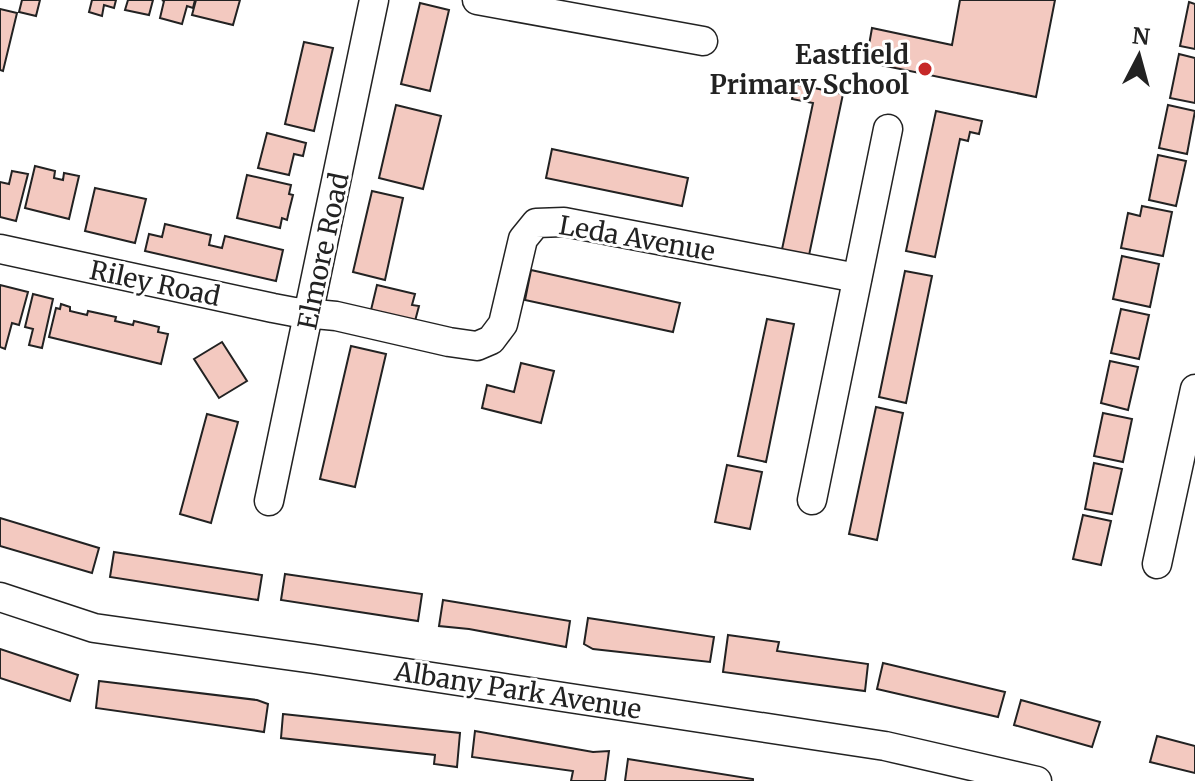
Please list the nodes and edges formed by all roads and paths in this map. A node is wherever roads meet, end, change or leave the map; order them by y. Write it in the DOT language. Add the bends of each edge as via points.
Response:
graph roads {
  1 [pos="374,0"];
  2 [pos="477,0"];
  3 [pos="703,41"];
  4 [pos="888,129"];
  5 [pos="0,249"];
  6 [pos="857,278"];
  7 [pos="309,313"];
  8 [pos="1195,389"];
  9 [pos="812,500"];
  10 [pos="269,501"];
  11 [pos="1157,564"];
  12 [pos="0,597"];
  13 [pos="1037,781"];
  1 -- 7 [label="street, Elmore Road"];
  2 -- 3 [label="street"];
  4 -- 6 [label="street"];
  5 -- 7 [label="street, Riley Road"];
  6 -- 7 [label="street, Leda Avenue" via="564,222 536,223 523,239 503,324 491,340 477,346"];
  6 -- 9 [label="street"];
  7 -- 10 [label="street, Elmore Road"];
  8 -- 11 [label="street"];
  12 -- 13 [label="street, Albany Park Avenue" via="94,628 885,746"];
}
